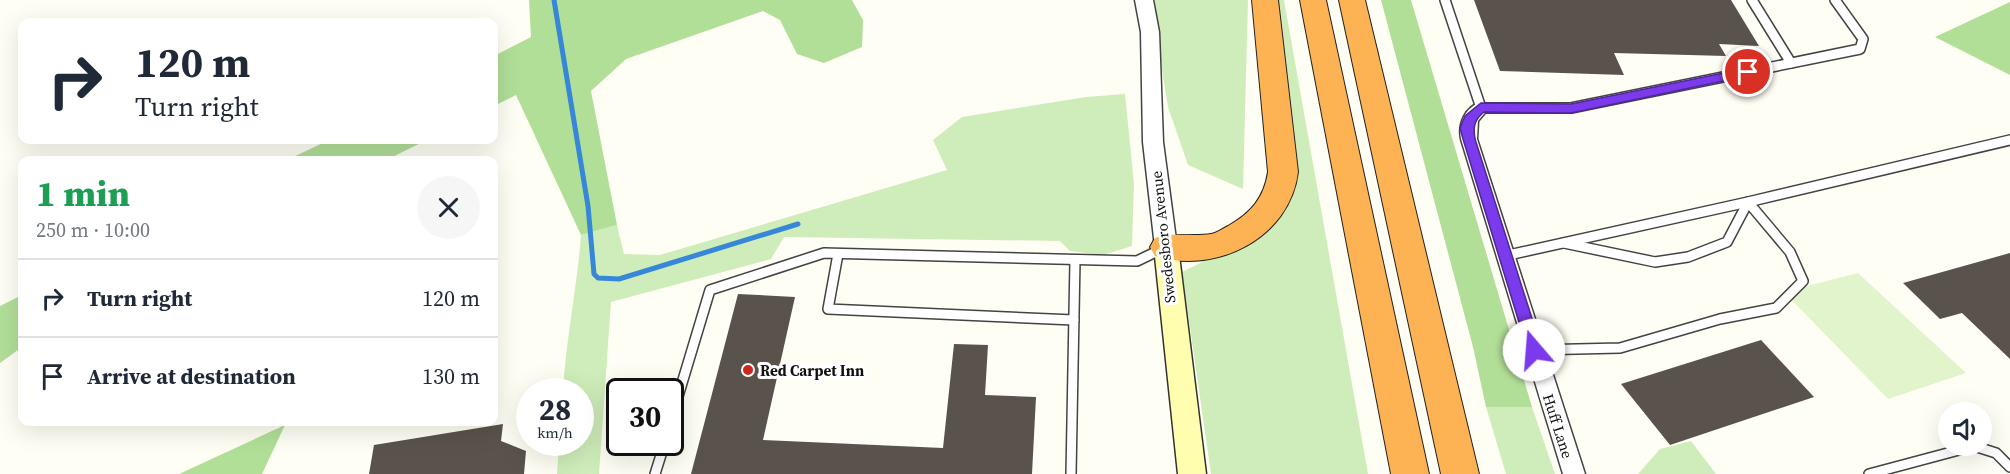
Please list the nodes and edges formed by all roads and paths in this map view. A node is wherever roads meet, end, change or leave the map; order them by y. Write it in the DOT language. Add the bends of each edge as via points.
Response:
graph roads {
  1 [pos="1144,0"];
  2 [pos="1265,0"];
  3 [pos="1313,0"];
  4 [pos="1352,0"];
  5 [pos="1445,0"];
  6 [pos="1752,0"];
  7 [pos="1835,0"];
  8 [pos="1791,63"];
  9 [pos="1481,108"];
  10 [pos="2010,140"];
  11 [pos="1748,202"];
  12 [pos="1564,243"];
  13 [pos="1166,247"];
  14 [pos="838,254"];
  15 [pos="1504,255"];
  16 [pos="1075,260"];
  17 [pos="1419,298"];
  18 [pos="1074,320"];
  19 [pos="1534,350"];
  20 [pos="684,378"];
  21 [pos="661,456"];
  22 [pos="2010,467"];
  23 [pos="655,474"];
  24 [pos="1071,474"];
  25 [pos="1192,474"];
  26 [pos="1410,474"];
  27 [pos="1460,474"];
  28 [pos="1473,474"];
  29 [pos="1574,474"];
  30 [pos="1869,474"];
  1 -- 13 [label="street, Swedesboro Avenue" via="1150,32 1153,142"];
  2 -- 13 [label="highway" via="1283,172 1280,192 1263,219 1220,245"];
  3 -- 26 [label="highway"];
  4 -- 17 [label="highway"];
  5 -- 9 [label="lane"];
  6 -- 8 [label="lane"];
  7 -- 8 [label="lane" via="1863,39 1860,49"];
  8 -- 9 [label="lane" via="1571,108"];
  9 -- 15 [label="street, Huff Lane" via="1467,128"];
  10 -- 11 [label="lane"];
  11 -- 12 [label="lane"];
  11 -- 12 [label="lane" via="1727,242 1688,257 1655,262"];
  11 -- 19 [label="lane" via="1790,252 1803,281 1776,308 1720,319 1620,348"];
  12 -- 15 [label="lane"];
  13 -- 16 [label="lane" via="1137,261"];
  13 -- 25 [label="main road, Swedesboro Avenue"];
  14 -- 16 [label="lane"];
  14 -- 18 [label="lane" via="828,309"];
  14 -- 20 [label="lane" via="824,254 710,290"];
  15 -- 19 [label="street, Huff Lane"];
  16 -- 18 [label="lane"];
  17 -- 27 [label="highway"];
  17 -- 28 [label="highway"];
  18 -- 24 [label="lane"];
  19 -- 29 [label="street, Huff Lane"];
  21 -- 23 [label="lane"];
  22 -- 30 [label="lane" via="1996,453 1974,446"];
}
